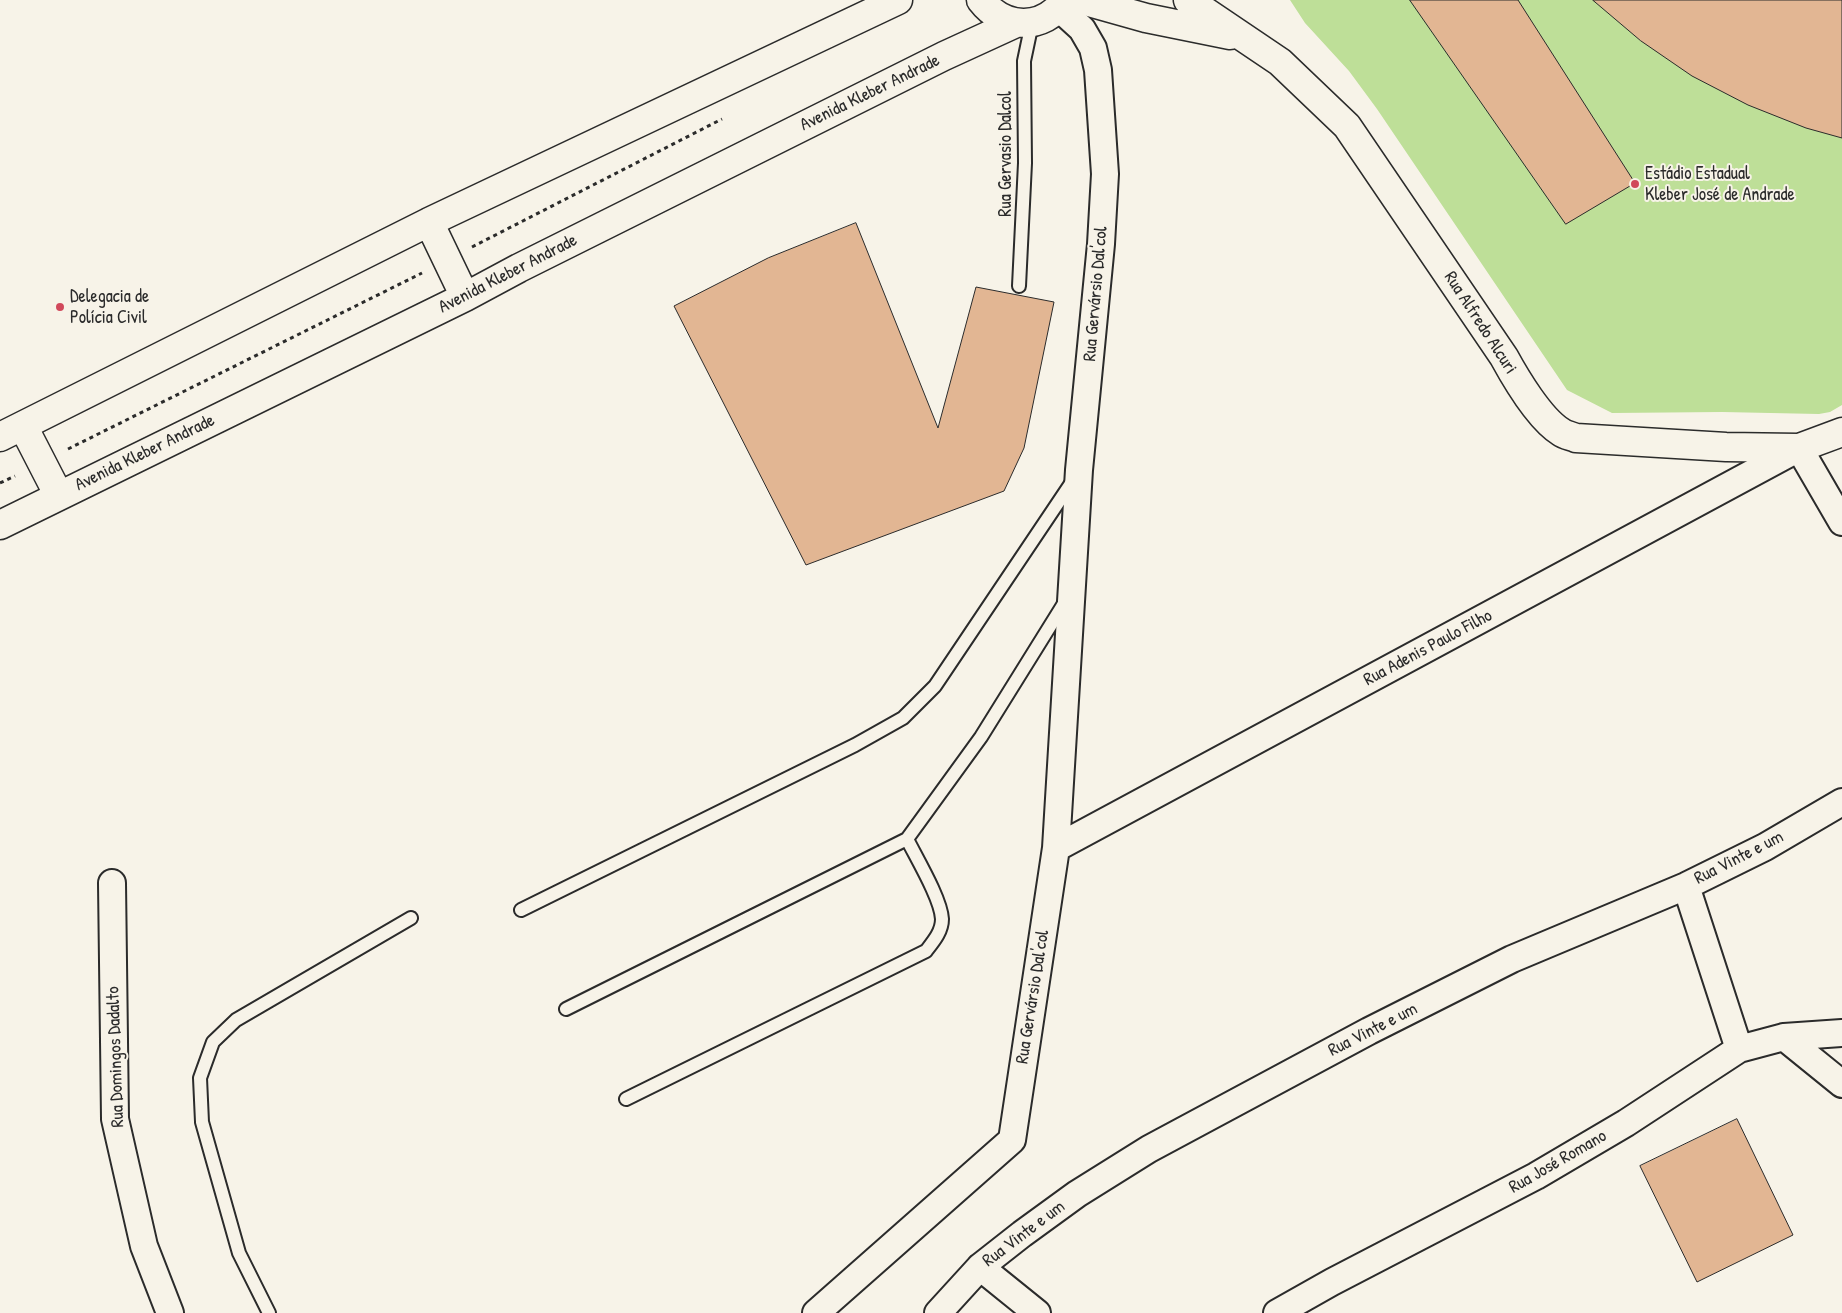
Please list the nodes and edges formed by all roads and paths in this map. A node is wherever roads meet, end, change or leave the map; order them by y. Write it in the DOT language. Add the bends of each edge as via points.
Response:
graph roads {
  1 [pos="898,0"];
  2 [pos="981,0"];
  3 [pos="1188,0"];
  4 [pos="1069,3"];
  5 [pos="1024,23"];
  6 [pos="1242,37"];
  7 [pos="428,222"];
  8 [pos="1019,286"];
  9 [pos="465,297"];
  10 [pos="12,431"];
  11 [pos="1842,432"];
  12 [pos="1799,448"];
  13 [pos="1079,470"];
  14 [pos="58,496"];
  15 [pos="1842,522"];
  16 [pos="0,525"];
  17 [pos="1070,594"];
  18 [pos="1842,802"];
  19 [pos="907,839"];
  20 [pos="1056,848"];
  21 [pos="112,884"];
  22 [pos="1686,886"];
  23 [pos="520,910"];
  24 [pos="411,918"];
  25 [pos="566,1009"];
  26 [pos="1842,1032"];
  27 [pos="1784,1037"];
  28 [pos="1739,1049"];
  29 [pos="1842,1084"];
  30 [pos="626,1099"];
  31 [pos="980,1267"];
  32 [pos="170,1313"];
  33 [pos="269,1313"];
  34 [pos="816,1313"];
  35 [pos="938,1313"];
  36 [pos="1037,1313"];
  37 [pos="1277,1313"];
  1 -- 7 [label="street"];
  2 -- 5 [label="street" via="1001,18"];
  3 -- 6 [label="street, Rua Alfredo Alcuri"];
  4 -- 5 [label="street, Avenida Kleber Andrade" via="1047,18"];
  4 -- 6 [label="street, Rua Alfredo Alcuri"];
  4 -- 13 [label="street, Rua Gervársio Dal'col" via="1093,48 1098,70 1105,174"];
  5 -- 8 [label="lane, Rua Gervasio Dalcol" via="1025,163"];
  5 -- 9 [label="street, Avenida Kleber Andrade" via="944,56"];
  6 -- 12 [label="street, Rua Alfredo Alcuri" via="1280,62 1347,126 1539,410 1561,432 1576,438"];
  7 -- 9 [label="street"];
  7 -- 10 [label="street"];
  9 -- 14 [label="street, Avenida Kleber Andrade"];
  10 -- 14 [label="street"];
  11 -- 12 [label="street"];
  12 -- 15 [label="street"];
  12 -- 20 [label="street, Rua Adenis Paulo Filho"];
  13 -- 17 [label="street, Rua Gervársio Dal'col"];
  13 -- 23 [label="lane" via="934,686 902,718 855,745"];
  14 -- 16 [label="street, Avenida Kleber Andrade"];
  17 -- 19 [label="lane, Rua Gervársio Dal'col" via="981,737"];
  17 -- 20 [label="street, Rua Gervársio Dal'col"];
  18 -- 22 [label="street, Rua Vinte e um" via="1765,847"];
  19 -- 25 [label="lane"];
  19 -- 30 [label="lane" via="937,902 942,920 937,937 926,950"];
  20 -- 34 [label="street, Rua Gervársio Dal'col" via="1012,1140"];
  21 -- 32 [label="street, Rua Domingos Dadalto" via="115,1119 144,1246"];
  22 -- 28 [label="street"];
  22 -- 31 [label="street, Rua Vinte e um" via="1512,959 1369,1031 1149,1149 1077,1194"];
  24 -- 33 [label="lane" via="236,1020 213,1042 200,1078 202,1122 239,1253"];
  26 -- 27 [label="street, Rua José Romano"];
  27 -- 28 [label="street, Rua José Romano"];
  27 -- 29 [label="street"];
  28 -- 37 [label="street, Rua José Romano" via="1626,1123 1536,1176"];
  31 -- 35 [label="street, Rua Vinte e um"];
  31 -- 36 [label="street"];
}
